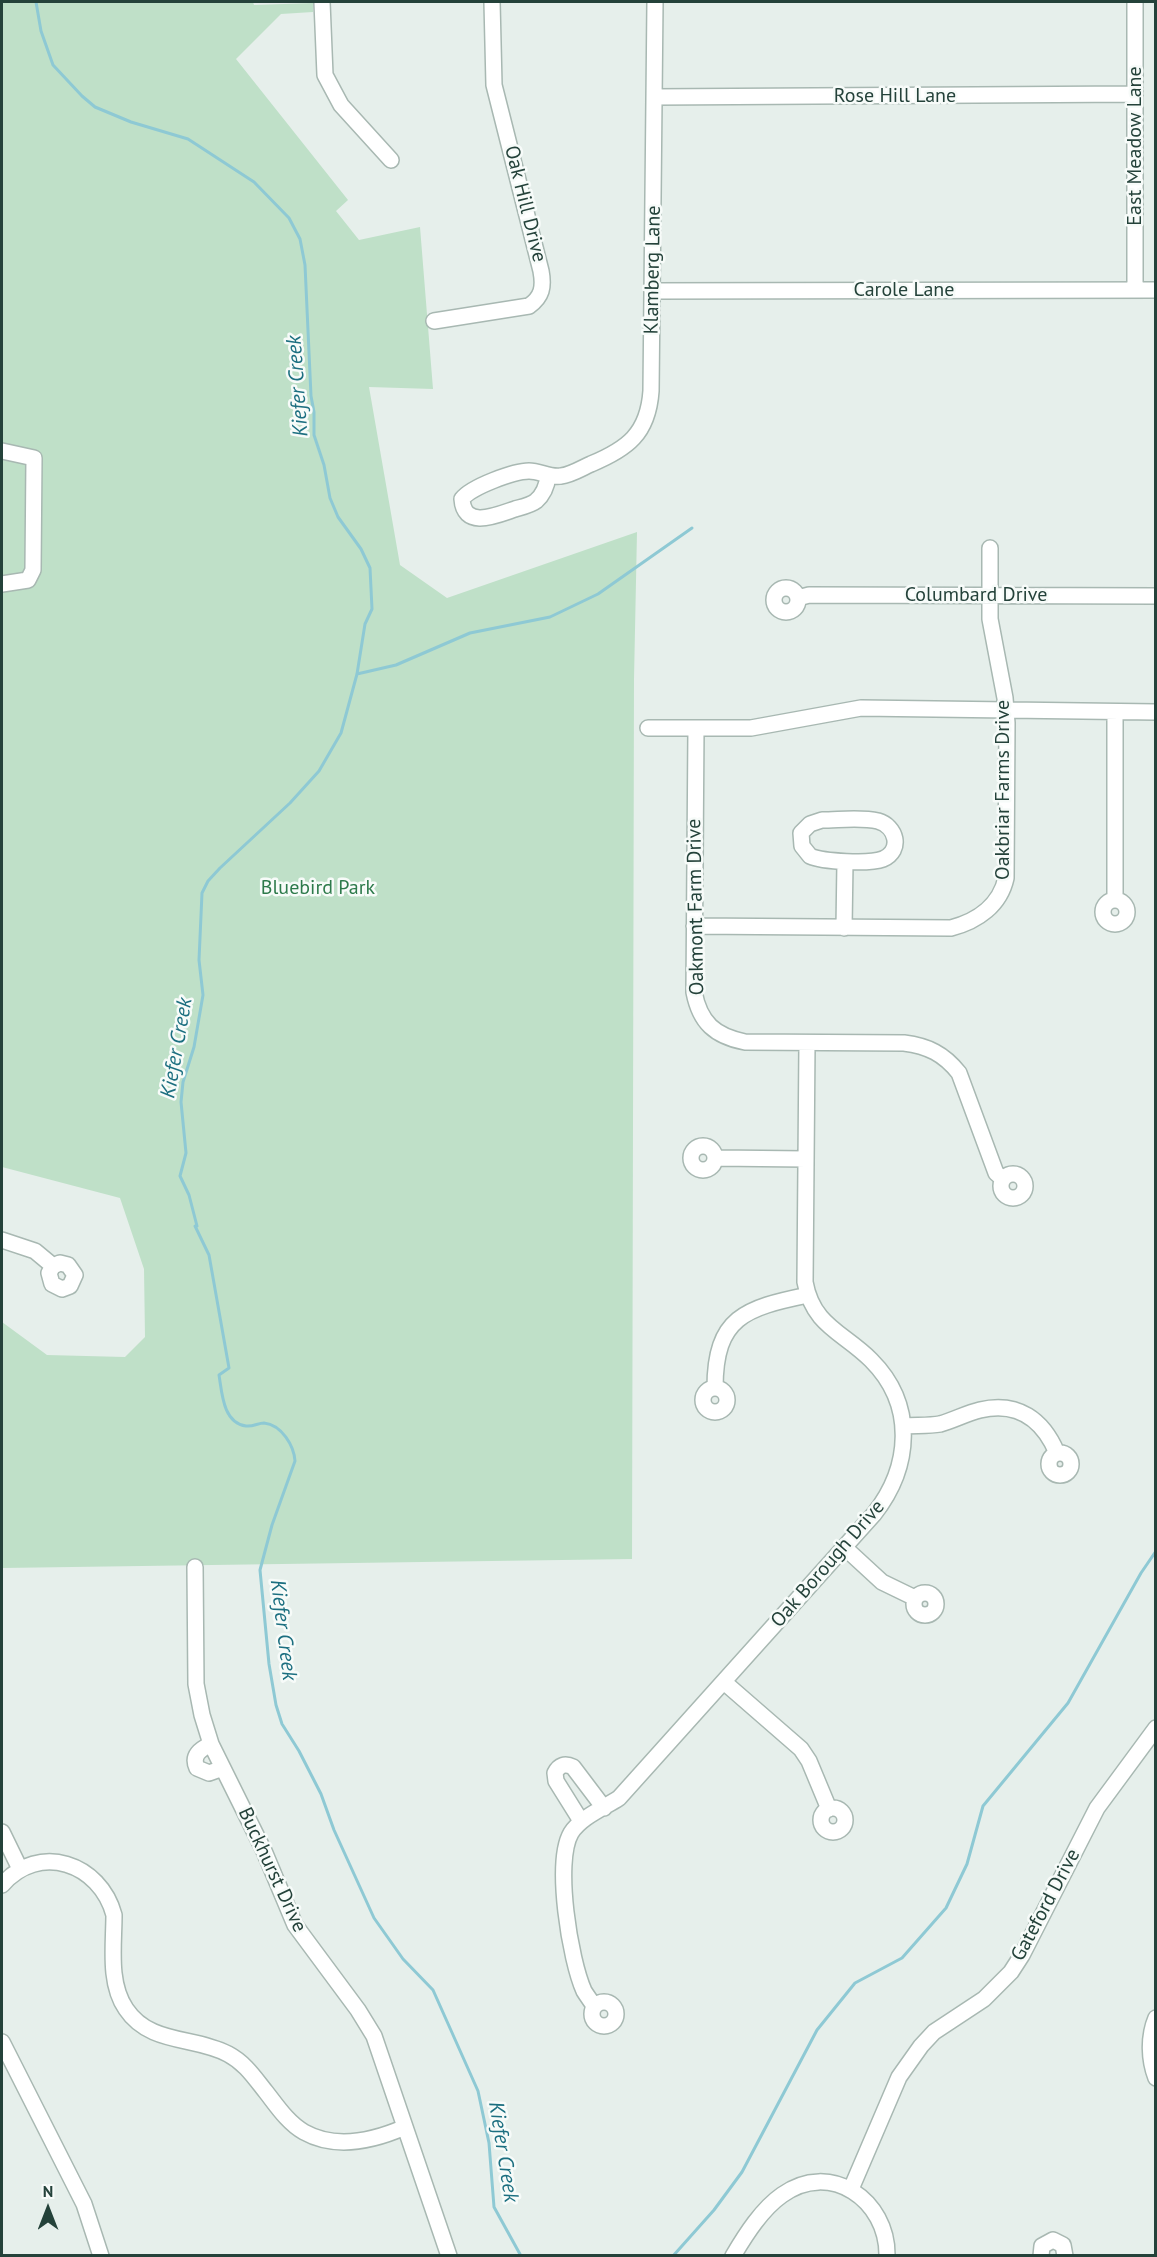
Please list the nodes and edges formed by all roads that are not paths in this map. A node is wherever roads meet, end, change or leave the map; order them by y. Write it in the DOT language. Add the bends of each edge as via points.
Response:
graph roads {
  1 [pos="322,2"];
  2 [pos="492,2"];
  3 [pos="656,2"];
  4 [pos="1135,2"];
  5 [pos="1135,94"];
  6 [pos="655,97"];
  7 [pos="391,160"];
  8 [pos="1135,290"];
  9 [pos="1155,290"];
  10 [pos="653,291"];
  11 [pos="434,321"];
  12 [pos="2,452"];
  13 [pos="548,476"];
  14 [pos="990,548"];
  15 [pos="2,584"];
  16 [pos="989,596"];
  17 [pos="1155,596"];
  18 [pos="798,598"];
  19 [pos="1006,711"];
  20 [pos="1115,712"];
  21 [pos="1155,712"];
  22 [pos="648,728"];
  23 [pos="696,729"];
  24 [pos="844,862"];
  25 [pos="1115,900"];
  26 [pos="694,926"];
  27 [pos="844,928"];
  28 [pos="807,1043"];
  29 [pos="716,1158"];
  30 [pos="806,1159"];
  31 [pos="1003,1179"];
  32 [pos="2,1240"];
  33 [pos="70,1286"];
  34 [pos="807,1294"];
  35 [pos="714,1388"];
  36 [pos="903,1426"];
  37 [pos="1057,1453"];
  38 [pos="844,1547"];
  39 [pos="195,1567"];
  40 [pos="915,1598"];
  41 [pos="724,1682"];
  42 [pos="1155,1728"];
  43 [pos="211,1743"];
  44 [pos="223,1768"];
  45 [pos="604,1808"];
  46 [pos="829,1809"];
  47 [pos="581,1821"];
  48 [pos="2,1832"];
  49 [pos="20,1869"];
  50 [pos="2,1885"];
  51 [pos="594,2006"];
  52 [pos="1155,2018"];
  53 [pos="2,2042"];
  54 [pos="1155,2078"];
  55 [pos="405,2127"];
  56 [pos="850,2189"];
  57 [pos="101,2256"];
  58 [pos="449,2256"];
  59 [pos="733,2256"];
  60 [pos="887,2256"];
  61 [pos="1041,2256"];
  62 [pos="1065,2256"];
  1 -- 7 [label="street" via="325,75 341,105"];
  2 -- 11 [label="street, Oak Hill Drive" via="495,85 543,288 529,306"];
  3 -- 6 [label="street, Klamberg Lane"];
  4 -- 5 [label="street, East Meadow Lane"];
  5 -- 6 [label="street, Rose Hill Lane"];
  5 -- 8 [label="street, East Meadow Lane"];
  6 -- 10 [label="street, Klamberg Lane"];
  8 -- 9 [label="street, Carole Lane"];
  8 -- 10 [label="street, Carole Lane"];
  10 -- 13 [label="street, Klamberg Lane" via="650,408 643,424 631,442 608,457 564,476"];
  12 -- 15 [label="street" via="34,458 34,539 33,570 28,580"];
  13 -- 13 [label="street, Klamberg Lane" via="519,472 469,490 462,498 463,505 476,518 502,514 535,502 545,489"];
  14 -- 16 [label="street, Oakbriar Farms Drive"];
  16 -- 17 [label="street, Columbard Drive"];
  16 -- 18 [label="street, Columbard Drive"];
  16 -- 19 [label="street, Oakbriar Farms Drive"];
  19 -- 20 [label="street"];
  19 -- 23 [label="street" via="861,708 768,725"];
  19 -- 27 [label="street, Oakbriar Farms Drive" via="1006,878 997,900 977,918 951,928"];
  20 -- 21 [label="street"];
  20 -- 25 [label="street"];
  22 -- 23 [label="street"];
  23 -- 26 [label="street, Oakmont Farm Drive"];
  24 -- 24 [label="street" via="879,860 889,855 895,844 891,828 874,820 822,820 801,833 802,846 810,856"];
  24 -- 27 [label="street"];
  26 -- 27 [label="street, Oakbriar Farms Drive"];
  26 -- 28 [label="street, Oakmont Farm Drive" via="694,993 702,1017 712,1028 728,1039 745,1042"];
  28 -- 30 [label="street, Oak Borough Drive"];
  28 -- 31 [label="street, Oakmont Farm Drive" via="904,1043 938,1052 959,1073 996,1173"];
  29 -- 30 [label="street"];
  30 -- 34 [label="street, Oak Borough Drive"];
  32 -- 33 [label="street" via="35,1251 53,1266 60,1263 71,1267 75,1275"];
  34 -- 35 [label="street" via="765,1304 734,1322 720,1344"];
  34 -- 36 [label="street, Oak Borough Drive" via="831,1329 882,1373"];
  36 -- 37 [label="street" via="939,1424 983,1409 1009,1408 1034,1419 1050,1437"];
  36 -- 38 [label="street, Oak Borough Drive" via="901,1463 895,1481 881,1505"];
  38 -- 40 [label="street" via="882,1582"];
  38 -- 41 [label="street, Oak Borough Drive"];
  39 -- 43 [label="street, Buckhurst Drive" via="196,1684"];
  41 -- 45 [label="street, Oak Borough Drive" via="619,1798"];
  41 -- 46 [label="street" via="801,1749"];
  42 -- 56 [label="street, Gateford Drive" via="1097,1808 1011,1972 984,1999 934,2032 899,2077"];
  43 -- 44 [label="street, Buckhurst Drive"];
  43 -- 44 [label="street" via="198,1752 197,1768 209,1773"];
  44 -- 55 [label="street, Buckhurst Drive" via="295,1925 374,2036"];
  45 -- 47 [label="street, Oak Borough Drive"];
  45 -- 47 [label="street" via="573,1767 562,1765 555,1773 556,1781"];
  47 -- 51 [label="street, Oak Borough Drive" via="566,1844 563,1872 571,1942 585,1991"];
  48 -- 49 [label="street"];
  49 -- 50 [label="street"];
  49 -- 55 [label="street" via="36,1863 59,1863 81,1870 99,1884 114,1915 119,1998 135,2021 148,2031 222,2050 238,2059 289,2120 304,2132 335,2142 351,2142 386,2136"];
  52 -- 54 [label="street" via="1150,2054"];
  53 -- 57 [label="street" via="84,2204"];
  55 -- 58 [label="street, Buckhurst Drive"];
  56 -- 59 [label="street" via="813,2183 782,2194 764,2211"];
  56 -- 60 [label="street" via="868,2202 880,2219 886,2233"];
  61 -- 62 [label="street" via="1042,2246 1053,2240 1063,2245"];
}
